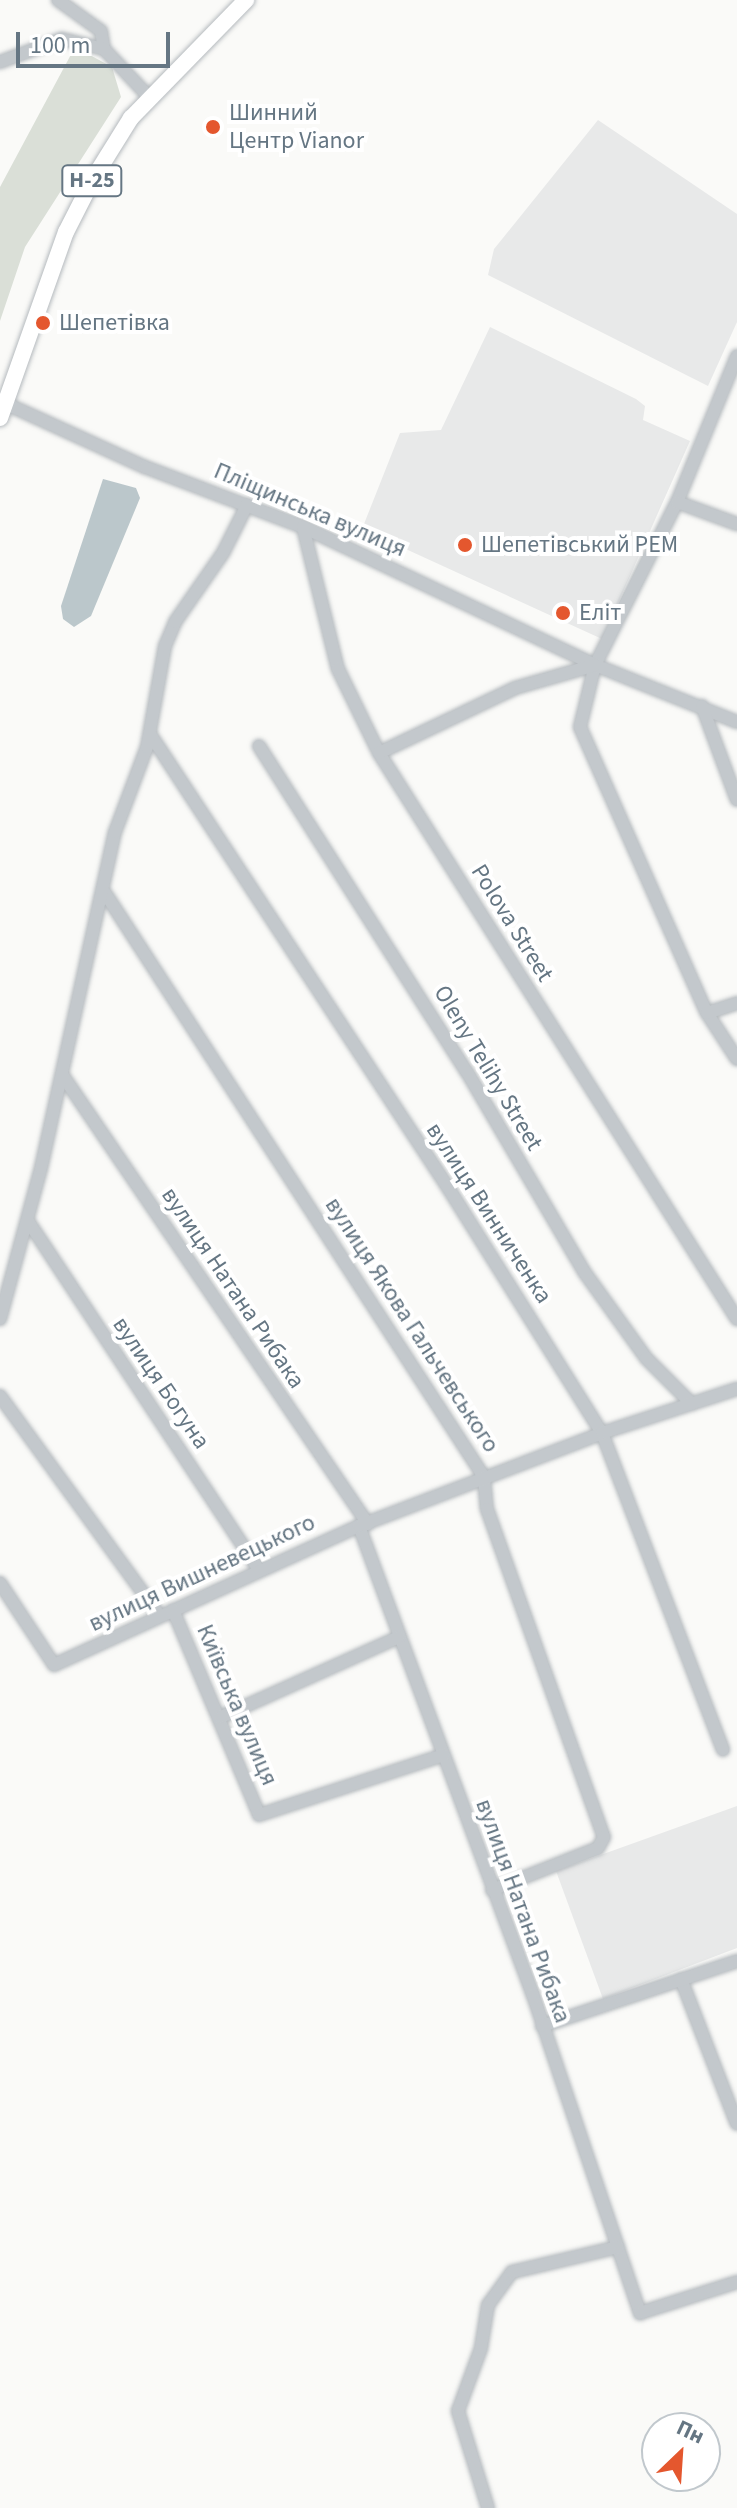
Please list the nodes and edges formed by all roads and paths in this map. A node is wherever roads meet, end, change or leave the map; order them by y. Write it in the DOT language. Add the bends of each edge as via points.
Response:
graph roads {
  1 [pos="58,0"];
  2 [pos="246,0"];
  3 [pos="104,49"];
  4 [pos="0,62"];
  5 [pos="150,98"];
  6 [pos="737,356"];
  7 [pos="731,386"];
  8 [pos="2,407"];
  9 [pos="677,502"];
  10 [pos="247,505"];
  11 [pos="737,524"];
  12 [pos="303,527"];
  13 [pos="595,665"];
  14 [pos="702,706"];
  15 [pos="737,722"];
  16 [pos="150,734"];
  17 [pos="259,746"];
  18 [pos="379,753"];
  19 [pos="737,800"];
  20 [pos="105,893"];
  21 [pos="737,1003"];
  22 [pos="707,1013"];
  23 [pos="737,1059"];
  24 [pos="63,1076"];
  25 [pos="28,1221"];
  26 [pos="0,1319"];
  27 [pos="737,1319"];
  28 [pos="737,1389"];
  29 [pos="0,1396"];
  30 [pos="692,1404"];
  31 [pos="602,1433"];
  32 [pos="484,1477"];
  33 [pos="364,1525"];
  34 [pos="259,1570"];
  35 [pos="0,1583"];
  36 [pos="173,1610"];
  37 [pos="160,1616"];
  38 [pos="399,1637"];
  39 [pos="221,1717"];
  40 [pos="723,1750"];
  41 [pos="444,1755"];
  42 [pos="492,1890"];
  43 [pos="737,1961"];
  44 [pos="681,1979"];
  45 [pos="542,2026"];
  46 [pos="737,2124"];
  47 [pos="618,2247"];
  48 [pos="737,2282"];
  49 [pos="488,2508"];
  1 -- 3 [label="street" via="101,31"];
  2 -- 5 [label="main road, Н-25"];
  3 -- 4 [label="street" via="62,39"];
  3 -- 5 [label="street"];
  5 -- 8 [label="main road, Н-25" via="131,118 66,232"];
  6 -- 7 [label="street"];
  7 -- 9 [label="street"];
  8 -- 10 [label="street, Пліщинська вулиця"];
  9 -- 11 [label="street"];
  9 -- 13 [label="street"];
  10 -- 12 [label="street, Пліщинська вулиця"];
  10 -- 16 [label="street" via="215,567 170,634"];
  12 -- 13 [label="street, Пліщинська вулиця"];
  12 -- 18 [label="street, Polova Street" via="338,669"];
  13 -- 14 [label="street, Пліщинська вулиця"];
  13 -- 18 [label="street" via="515,688"];
  13 -- 22 [label="street" via="580,727"];
  14 -- 15 [label="street, Пліщинська вулиця"];
  14 -- 19 [label="street"];
  16 -- 20 [label="street" via="115,832"];
  16 -- 31 [label="street, вулиця Винниченка"];
  17 -- 30 [label="street, Oleny Telihy Street" via="467,1072 585,1273 646,1358"];
  18 -- 27 [label="street, Polova Street"];
  20 -- 24 [label="street"];
  20 -- 32 [label="street, вулиця Якова Гальчевського"];
  21 -- 22 [label="street"];
  22 -- 23 [label="street"];
  24 -- 25 [label="street"];
  24 -- 33 [label="street, вулиця Натана Рибака"];
  25 -- 26 [label="street"];
  25 -- 34 [label="street, вулиця Богуна"];
  28 -- 30 [label="street, вулиця Вишневецького"];
  29 -- 37 [label="street, Київська вулиця"];
  30 -- 31 [label="street, вулиця Вишневецького"];
  31 -- 32 [label="street, вулиця Вишневецького"];
  31 -- 40 [label="street, вулиця Винниченка"];
  32 -- 33 [label="street, вулиця Вишневецького"];
  32 -- 42 [label="street, вулиця Якова Гальчевського" via="487,1509 604,1837 598,1848"];
  33 -- 34 [label="street, вулиця Вишневецького"];
  33 -- 38 [label="street, вулиця Натана Рибака"];
  34 -- 36 [label="street, вулиця Вишневецького"];
  35 -- 37 [label="street, вулиця Вишневецького" via="54,1665"];
  36 -- 37 [label="street, вулиця Вишневецького"];
  36 -- 39 [label="street, Київська вулиця"];
  38 -- 39 [label="street"];
  38 -- 41 [label="street, вулиця Натана Рибака"];
  39 -- 41 [label="street, Київська вулиця" via="259,1815"];
  41 -- 42 [label="street, вулиця Натана Рибака"];
  42 -- 45 [label="street, вулиця Натана Рибака"];
  43 -- 44 [label="street"];
  44 -- 45 [label="street"];
  44 -- 46 [label="street"];
  45 -- 47 [label="street, вулиця Натана Рибака"];
  47 -- 48 [label="street, вулиця Натана Рибака" via="640,2313"];
  47 -- 49 [label="street" via="512,2272 488,2305 481,2348 458,2411"];
}
